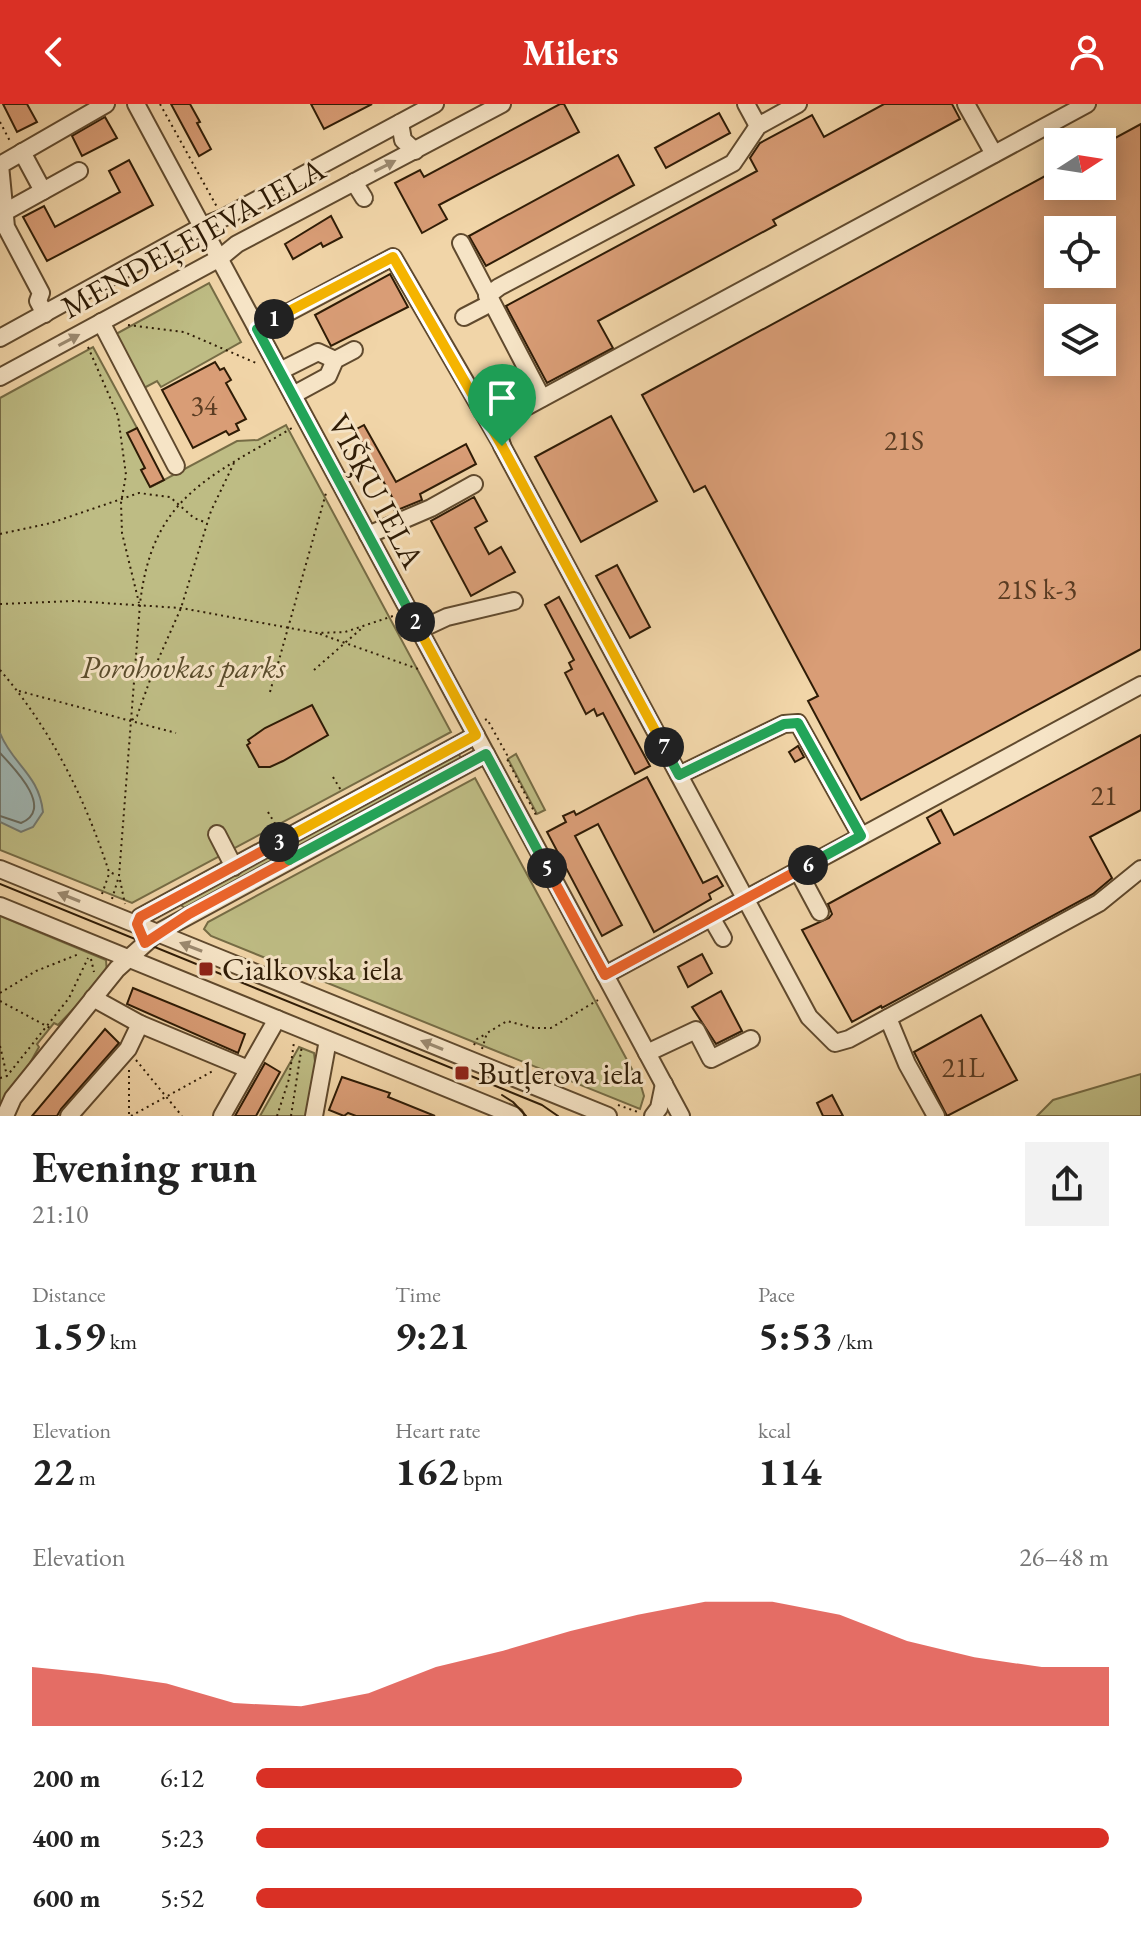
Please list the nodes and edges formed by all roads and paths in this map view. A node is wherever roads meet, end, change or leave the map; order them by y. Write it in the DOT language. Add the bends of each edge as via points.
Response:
graph roads {
  1 [pos="106,104"];
  2 [pos="136,104"];
  3 [pos="160,104"];
  4 [pos="435,104"];
  5 [pos="502,104"];
  6 [pos="746,104"];
  7 [pos="798,104"];
  8 [pos="966,104"];
  9 [pos="1087,104"];
  10 [pos="0,122"];
  11 [pos="400,123"];
  12 [pos="758,126"];
  13 [pos="415,151"];
  14 [pos="20,153"];
  15 [pos="994,154"];
  16 [pos="79,171"];
  17 [pos="354,182"];
  18 [pos="43,191"];
  19 [pos="364,198"];
  20 [pos="219,211"];
  21 [pos="5,212"];
  22 [pos="203,226"];
  23 [pos="461,243"];
  24 [pos="220,258"];
  25 [pos="489,300"];
  26 [pos="45,314"];
  27 [pos="464,317"];
  28 [pos="101,322"];
  29 [pos="127,324"];
  30 [pos="257,329"];
  31 [pos="0,338"];
  32 [pos="87,346"];
  33 [pos="354,350"];
  34 [pos="335,360"];
  35 [pos="256,363"];
  36 [pos="280,371"];
  37 [pos="527,372"];
  38 [pos="0,377"];
  39 [pos="501,386"];
  40 [pos="293,395"];
  41 [pos="542,398"];
  42 [pos="292,428"];
  43 [pos="502,446"];
  44 [pos="235,462"];
  45 [pos="176,466"];
  46 [pos="474,484"];
  47 [pos="326,493"];
  48 [pos="122,497"];
  49 [pos="179,503"];
  50 [pos="207,523"];
  51 [pos="0,534"];
  52 [pos="368,535"];
  53 [pos="514,601"];
  54 [pos="0,604"];
  55 [pos="140,604"];
  56 [pos="181,608"];
  57 [pos="393,616"];
  58 [pos="363,627"];
  59 [pos="288,629"];
  60 [pos="419,630"];
  61 [pos="317,633"];
  62 [pos="345,643"];
  63 [pos="0,670"];
  64 [pos="314,670"];
  65 [pos="421,670"];
  66 [pos="1141,685"];
  67 [pos="17,691"];
  68 [pos="270,692"];
  69 [pos="487,719"];
  70 [pos="132,720"];
  71 [pos="176,733"];
  72 [pos="476,735"];
  73 [pos="486,754"];
  74 [pos="679,775"];
  75 [pos="333,777"];
  76 [pos="343,793"];
  77 [pos="268,812"];
  78 [pos="536,815"];
  79 [pos="278,828"];
  80 [pos="217,834"];
  81 [pos="861,836"];
  82 [pos="234,867"];
  83 [pos="0,869"];
  84 [pos="1141,869"];
  85 [pos="798,871"];
  86 [pos="109,872"];
  87 [pos="119,876"];
  88 [pos="102,895"];
  89 [pos="746,899"];
  90 [pos="112,900"];
  91 [pos="125,904"];
  92 [pos="0,906"];
  93 [pos="820,912"];
  94 [pos="712,919"];
  95 [pos="137,924"];
  96 [pos="151,938"];
  97 [pos="723,938"];
  98 [pos="80,954"];
  99 [pos="127,959"];
  100 [pos="605,975"];
  101 [pos="95,991"];
  102 [pos="0,993"];
  103 [pos="598,1000"];
  104 [pos="0,1001"];
  105 [pos="888,1018"];
  106 [pos="277,1019"];
  107 [pos="140,1024"];
  108 [pos="46,1027"];
  109 [pos="487,1033"];
  110 [pos="64,1034"];
  111 [pos="751,1039"];
  112 [pos="328,1040"];
  113 [pos="294,1042"];
  114 [pos="302,1045"];
  115 [pos="0,1046"];
  116 [pos="474,1046"];
  117 [pos="128,1049"];
  118 [pos="482,1049"];
  119 [pos="647,1053"];
  120 [pos="240,1065"];
  121 [pos="7,1076"];
  122 [pos="0,1078"];
  123 [pos="664,1084"];
  124 [pos="165,1097"];
  125 [pos="13,1098"];
  126 [pos="5,1116"];
  127 [pos="69,1116"];
  128 [pos="130,1116"];
  129 [pos="182,1116"];
  130 [pos="222,1116"];
  131 [pos="277,1116"];
  132 [pos="291,1116"];
  133 [pos="314,1116"];
  134 [pos="515,1116"];
  135 [pos="608,1116"];
  136 [pos="653,1116"];
  137 [pos="681,1116"];
  138 [pos="936,1116"];
  1 -- 14 [label="street"];
  2 -- 22 [label="street, VIŠĶU IELA"];
  3 -- 20 [label="path"];
  4 -- 11 [label="street, MENDEĻEJEVA IELA"];
  5 -- 13 [label="street, MENDEĻEJEVA IELA"];
  6 -- 12 [label="street"];
  7 -- 12 [label="street"];
  8 -- 15 [label="street"];
  9 -- 15 [label="street"];
  10 -- 14 [label="path"];
  11 -- 13 [label="street" via="403,140"];
  11 -- 22 [label="street, MENDEĻEJEVA IELA"];
  12 -- 25 [label="street" via="733,163 499,287"];
  17 -- 13 [label="street, MENDEĻEJEVA IELA, one-way"];
  14 -- 18 [label="street"];
  14 -- 21 [label="street" via="0,165"];
  15 -- 41 [label="street"];
  16 -- 18 [label="street"];
  17 -- 19 [label="street"];
  17 -- 24 [label="street, MENDEĻEJEVA IELA"];
  18 -- 21 [label="street"];
  21 -- 26 [label="street" via="6,227 41,293 38,301"];
  22 -- 24 [label="street, VIŠĶU IELA"];
  22 -- 26 [label="street, MENDEĻEJEVA IELA"];
  23 -- 25 [label="street"];
  24 -- 28 [label="street, MENDEĻEJEVA IELA"];
  24 -- 30 [label="street, VIŠĶU IELA"];
  25 -- 27 [label="street"];
  25 -- 37 [label="street"];
  26 -- 31 [label="street, MENDEĻEJEVA IELA"];
  38 -- 28 [label="street, MENDEĻEJEVA IELA, one-way"];
  28 -- 45 [label="street"];
  29 -- 35 [label="path" via="184,332"];
  30 -- 36 [label="street, VIŠĶU IELA"];
  30 -- 43 [label="street" via="393,257"];
  32 -- 48 [label="path" via="118,416 126,475"];
  33 -- 34 [label="street"];
  34 -- 36 [label="street" via="318,352"];
  34 -- 40 [label="street" via="328,376"];
  36 -- 40 [label="street, VIŠĶU IELA"];
  37 -- 39 [label="street"];
  37 -- 41 [label="street"];
  40 -- 52 [label="street, VIŠĶU IELA"];
  41 -- 43 [label="street" via="507,419"];
  42 -- 44 [label="path"];
  43 -- 74 [label="street"];
  44 -- 49 [label="path"];
  44 -- 50 [label="path"];
  46 -- 52 [label="street"];
  47 -- 59 [label="path"];
  48 -- 49 [label="path" via="155,494"];
  48 -- 51 [label="path" via="51,523"];
  48 -- 55 [label="path" via="122,533"];
  49 -- 50 [label="path"];
  49 -- 55 [label="path" via="156,538"];
  50 -- 56 [label="path"];
  52 -- 60 [label="street, VIŠĶU IELA"];
  53 -- 60 [label="street" via="447,617"];
  54 -- 55 [label="path"];
  55 -- 56 [label="path"];
  55 -- 70 [label="path"];
  56 -- 59 [label="path"];
  56 -- 70 [label="path"];
  57 -- 58 [label="path"];
  58 -- 61 [label="path"];
  58 -- 62 [label="path"];
  59 -- 61 [label="path"];
  59 -- 68 [label="path"];
  60 -- 72 [label="street, VIŠĶU IELA"];
  61 -- 62 [label="path"];
  62 -- 64 [label="path"];
  62 -- 65 [label="path"];
  63 -- 67 [label="path"];
  66 -- 81 [label="street"];
  67 -- 70 [label="path"];
  67 -- 86 [label="path" via="68,770"];
  69 -- 78 [label="path"];
  70 -- 71 [label="path"];
  70 -- 87 [label="path"];
  72 -- 73 [label="street, VIŠĶU IELA"];
  72 -- 82 [label="street"];
  73 -- 96 [label="street"];
  73 -- 100 [label="street, VIŠĶU IELA"];
  74 -- 81 [label="street" via="784,724 798,723"];
  74 -- 89 [label="street"];
  75 -- 76 [label="path"];
  77 -- 79 [label="path"];
  80 -- 82 [label="street"];
  81 -- 85 [label="street"];
  82 -- 95 [label="street" via="140,917"];
  95 -- 83 [label="street, one-way"];
  84 -- 105 [label="street" via="1099,903"];
  85 -- 89 [label="street"];
  85 -- 93 [label="street"];
  86 -- 87 [label="path"];
  86 -- 88 [label="path"];
  87 -- 90 [label="path"];
  87 -- 91 [label="path"];
  89 -- 94 [label="street"];
  89 -- 105 [label="street" via="809,1017 829,1038 835,1043 849,1039"];
  92 -- 99 [label="street"];
  94 -- 97 [label="street"];
  94 -- 100 [label="street"];
  95 -- 96 [label="street"];
  96 -- 99 [label="street"];
  135 -- 96 [label="street, one-way"];
  98 -- 102 [label="path"];
  99 -- 101 [label="street"];
  99 -- 106 [label="street"];
  100 -- 119 [label="street, VIŠĶU IELA"];
  101 -- 107 [label="street"];
  101 -- 108 [label="path" via="90,958"];
  101 -- 110 [label="street"];
  103 -- 109 [label="path" via="551,1028 507,1021"];
  104 -- 108 [label="path"];
  105 -- 138 [label="street"];
  106 -- 112 [label="street"];
  106 -- 120 [label="street"];
  107 -- 117 [label="street"];
  107 -- 120 [label="street"];
  108 -- 110 [label="path"];
  108 -- 121 [label="path"];
  109 -- 116 [label="path"];
  109 -- 118 [label="path"];
  110 -- 125 [label="street"];
  111 -- 119 [label="street" via="711,1059 696,1030"];
  112 -- 133 [label="street"];
  112 -- 134 [label="street"];
  113 -- 131 [label="path"];
  114 -- 132 [label="path"];
  115 -- 121 [label="path"];
  117 -- 124 [label="path"];
  117 -- 127 [label="street"];
  117 -- 128 [label="path"];
  119 -- 123 [label="street, VIŠĶU IELA"];
  120 -- 124 [label="path"];
  120 -- 130 [label="street"];
  121 -- 122 [label="path"];
  121 -- 125 [label="path"];
  123 -- 136 [label="street"];
  123 -- 137 [label="street, VIŠĶU IELA"];
  124 -- 128 [label="path"];
  124 -- 129 [label="path"];
  125 -- 126 [label="street"];
}
